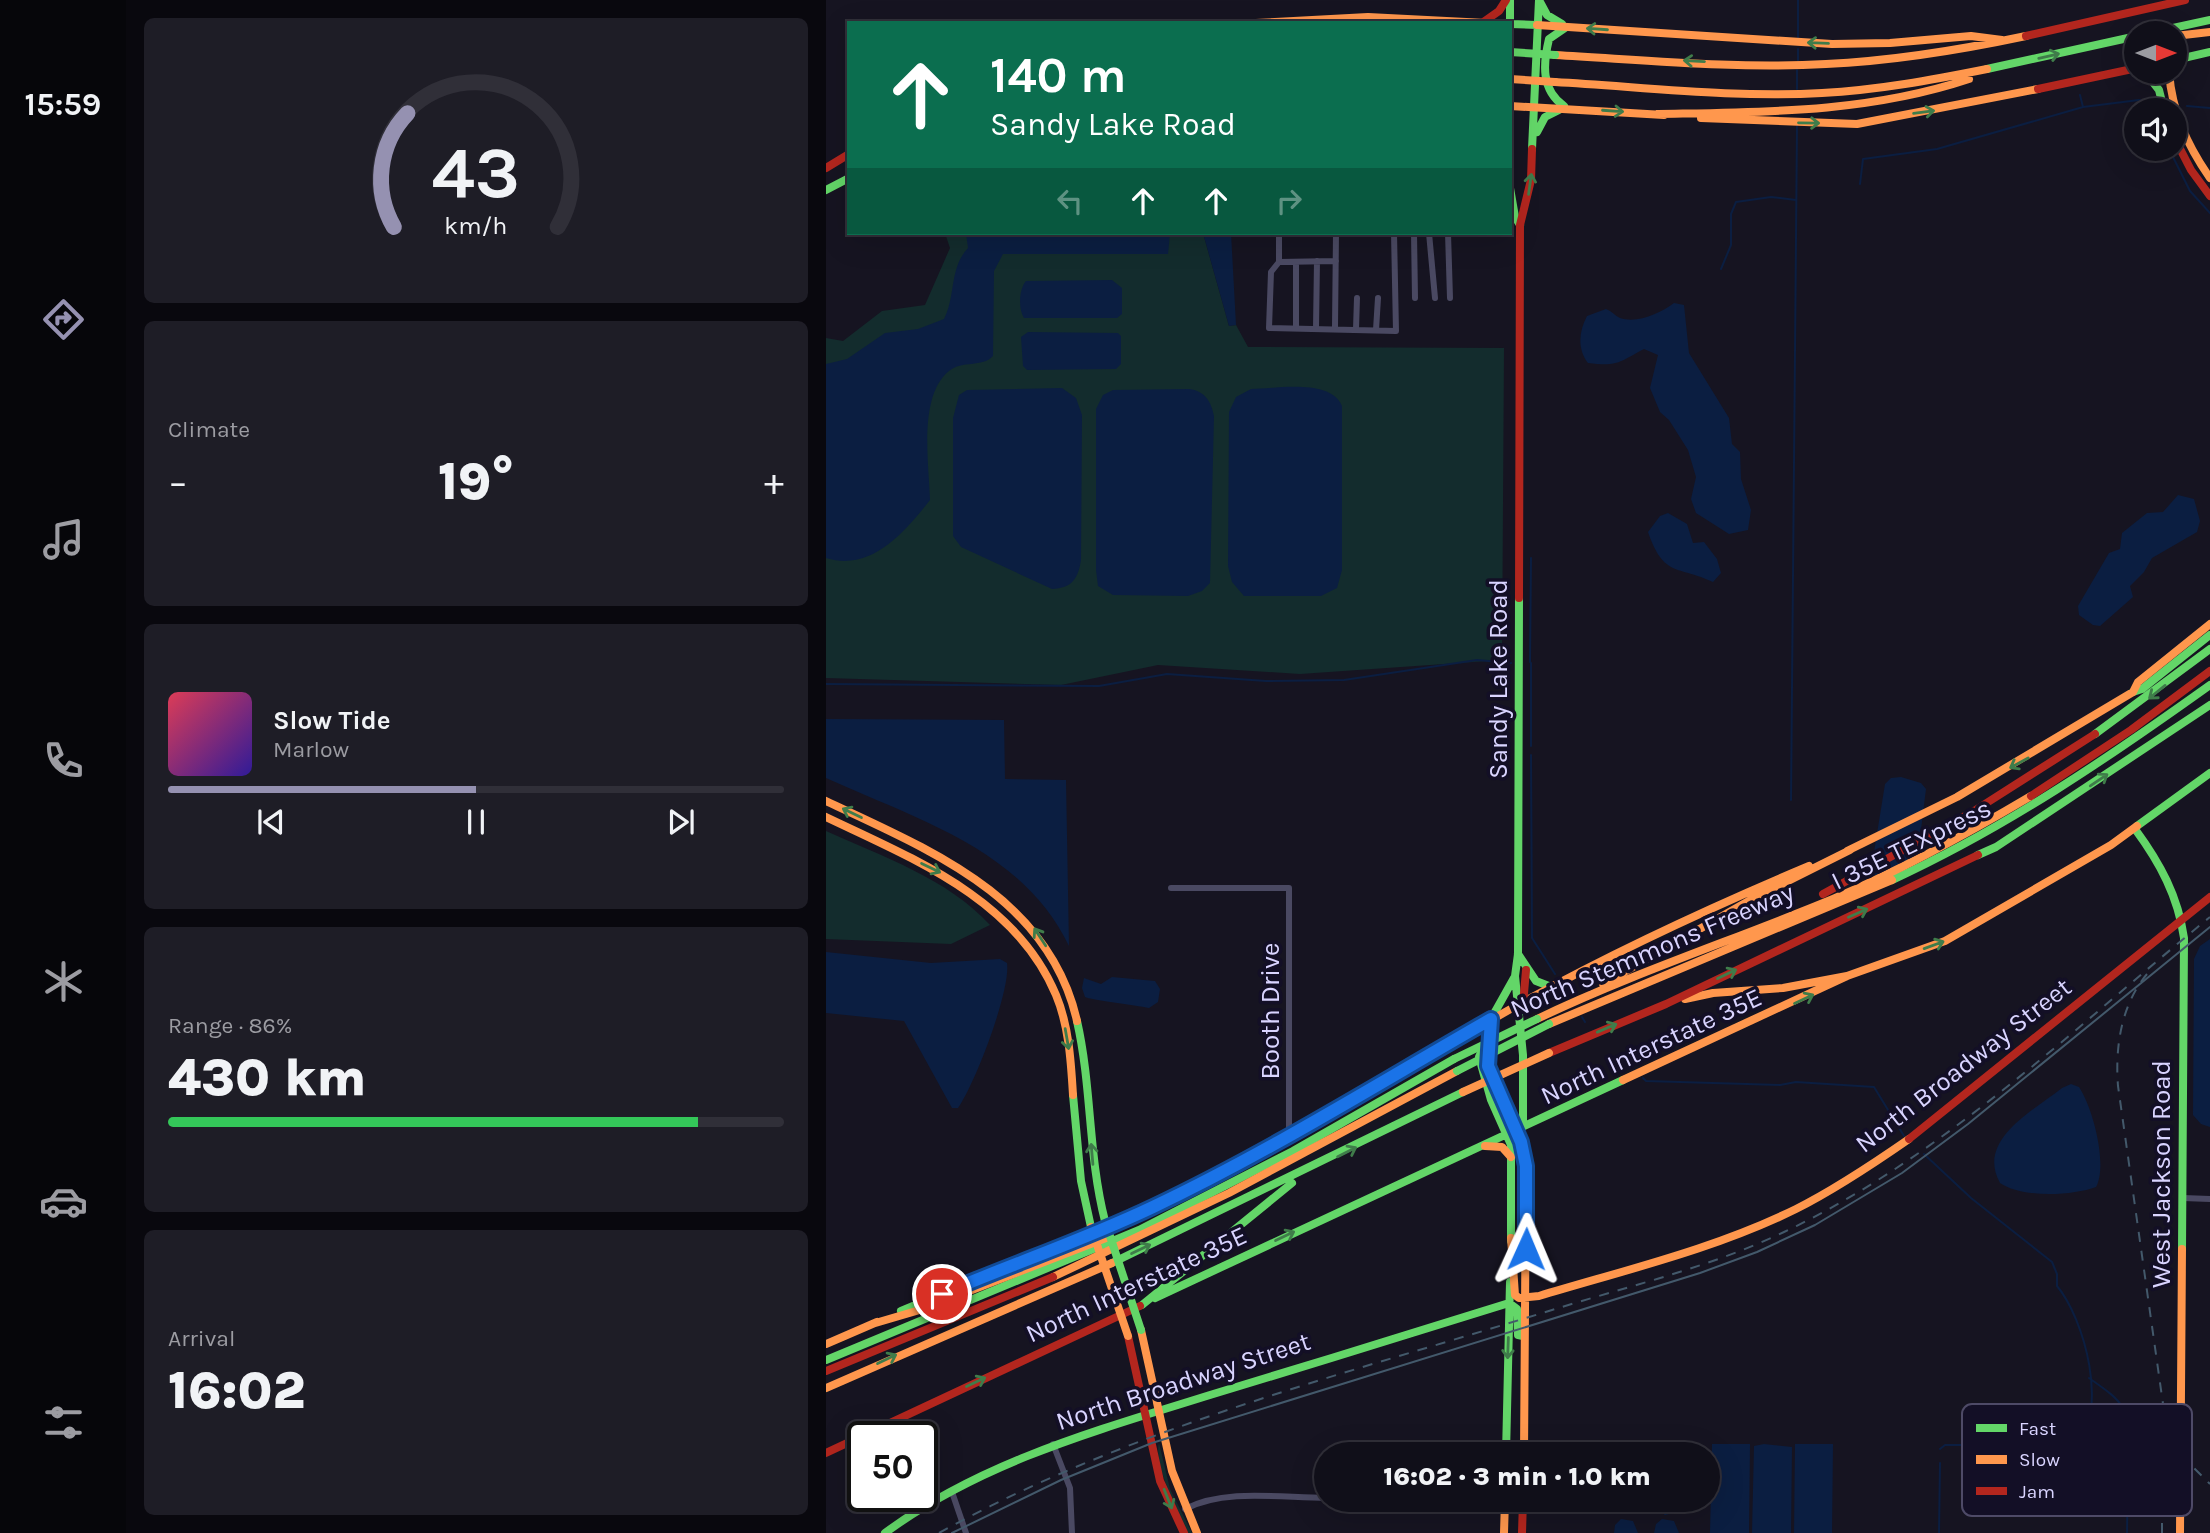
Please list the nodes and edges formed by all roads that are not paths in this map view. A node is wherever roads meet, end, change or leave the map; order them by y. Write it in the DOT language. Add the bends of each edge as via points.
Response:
graph roads {
  1 [pos="1508,0"];
  2 [pos="1539,0"];
  3 [pos="2185,0"];
  4 [pos="2210,20"];
  5 [pos="1279,21"];
  6 [pos="1431,21"];
  7 [pos="1486,21"];
  8 [pos="1510,21"];
  9 [pos="1512,23"];
  10 [pos="1537,25"];
  11 [pos="2188,25"];
  12 [pos="1568,27"];
  13 [pos="2210,32"];
  14 [pos="2188,35"];
  15 [pos="2004,40"];
  16 [pos="2124,40"];
  17 [pos="1512,52"];
  18 [pos="2210,52"];
  19 [pos="2188,57"];
  20 [pos="1995,68"];
  21 [pos="2124,71"];
  22 [pos="1512,79"];
  23 [pos="2171,84"];
  24 [pos="1512,106"];
  25 [pos="1536,107"];
  26 [pos="1567,107"];
  27 [pos="1658,114"];
  28 [pos="1534,141"];
  29 [pos="847,155"];
  30 [pos="2186,161"];
  31 [pos="826,168"];
  32 [pos="2210,178"];
  33 [pos="847,179"];
  34 [pos="826,190"];
  35 [pos="2210,196"];
  36 [pos="1512,199"];
  37 [pos="1520,225"];
  38 [pos="1279,235"];
  39 [pos="1336,235"];
  40 [pos="1394,235"];
  41 [pos="1414,235"];
  42 [pos="1429,235"];
  43 [pos="1448,235"];
  44 [pos="1279,261"];
  45 [pos="1317,261"];
  46 [pos="1336,261"];
  47 [pos="1296,262"];
  48 [pos="1357,298"];
  49 [pos="1378,298"];
  50 [pos="1415,298"];
  51 [pos="1435,298"];
  52 [pos="1450,298"];
  53 [pos="1335,327"];
  54 [pos="1296,328"];
  55 [pos="1316,328"];
  56 [pos="1356,329"];
  57 [pos="1376,330"];
  58 [pos="2210,624"];
  59 [pos="2210,635"];
  60 [pos="2210,649"];
  61 [pos="2210,671"];
  62 [pos="2210,685"];
  63 [pos="2133,692"];
  64 [pos="2210,705"];
  65 [pos="2210,774"];
  66 [pos="826,801"];
  67 [pos="826,817"];
  68 [pos="2135,829"];
  69 [pos="1850,850"];
  70 [pos="1171,888"];
  71 [pos="2210,897"];
  72 [pos="1776,919"];
  73 [pos="2182,919"];
  74 [pos="1518,954"];
  75 [pos="1526,969"];
  76 [pos="1515,976"];
  77 [pos="1847,976"];
  78 [pos="1554,988"];
  79 [pos="1521,1003"];
  80 [pos="1666,1004"];
  81 [pos="1549,1013"];
  82 [pos="1491,1019"];
  83 [pos="1513,1132"];
  84 [pos="1289,1135"];
  85 [pos="1479,1147"];
  86 [pos="1511,1157"];
  87 [pos="1301,1175"];
  88 [pos="2183,1199"];
  89 [pos="2210,1199"];
  90 [pos="1139,1230"];
  91 [pos="1511,1238"];
  92 [pos="1524,1298"];
  93 [pos="1509,1303"];
  94 [pos="1142,1305"];
  95 [pos="872,1324"];
  96 [pos="1523,1336"];
  97 [pos="826,1343"];
  98 [pos="826,1360"];
  99 [pos="826,1371"];
  100 [pos="826,1388"];
  101 [pos="2181,1404"];
  102 [pos="1160,1409"];
  103 [pos="1147,1413"];
  104 [pos="1506,1442"];
  105 [pos="1524,1442"];
  106 [pos="1054,1444"];
  107 [pos="826,1453"];
  108 [pos="952,1492"];
  109 [pos="1314,1497"];
  110 [pos="1185,1508"];
  111 [pos="1505,1512"];
  112 [pos="1523,1512"];
  113 [pos="885,1533"];
  114 [pos="966,1533"];
  115 [pos="1072,1533"];
  116 [pos="1184,1533"];
  117 [pos="1197,1533"];
  118 [pos="1504,1533"];
  119 [pos="1522,1533"];
  1 -- 7 [label="main road"];
  1 -- 8 [label="main road"];
  2 -- 10 [label="main road, Sandy Lake Road"];
  2 -- 12 [label="main road" via="1547,15"];
  3 -- 15 [label="main road"];
  4 -- 11 [label="main road"];
  5 -- 6 [label="main road" via="1324,17"];
  9 -- 10 [label="main road"];
  10 -- 12 [label="main road"];
  10 -- 25 [label="main road, Sandy Lake Road"];
  15 -- 12 [label="main road, one-way" via="1983,34 1874,44 1763,41"];
  12 -- 26 [label="main road" via="1554,33 1547,46 1548,92"];
  13 -- 14 [label="main road"];
  15 -- 17 [label="main road, one-way, bridge" via="1859,63 1762,65"];
  20 -- 16 [label="main road, one-way"];
  18 -- 19 [label="main road"];
  20 -- 22 [label="main road, bridge" via="1858,90 1762,93"];
  20 -- 27 [label="main road" via="1944,89 1858,106"];
  27 -- 21 [label="main road, one-way" via="1857,124"];
  23 -- 32 [label="main road" via="2187,139"];
  24 -- 25 [label="main road"];
  25 -- 26 [label="main road"];
  25 -- 28 [label="main road, Sandy Lake Road"];
  26 -- 27 [label="main road, one-way"];
  26 -- 28 [label="main road" via="1545,117"];
  37 -- 28 [label="main road, Sandy Lake Road, one-way"];
  29 -- 31 [label="main road"];
  30 -- 35 [label="main road"];
  33 -- 34 [label="main road"];
  36 -- 37 [label="main road, Sandy Lake Road"];
  37 -- 74 [label="main road, Sandy Lake Road"];
  38 -- 44 [label="street"];
  39 -- 46 [label="street"];
  40 -- 57 [label="street" via="1396,331"];
  41 -- 50 [label="street"];
  42 -- 51 [label="street"];
  43 -- 52 [label="street"];
  44 -- 47 [label="street"];
  44 -- 54 [label="street" via="1271,272 1269,328"];
  45 -- 46 [label="street"];
  45 -- 47 [label="street"];
  45 -- 55 [label="street"];
  46 -- 53 [label="street"];
  47 -- 54 [label="street"];
  48 -- 56 [label="street"];
  49 -- 57 [label="street"];
  53 -- 55 [label="street"];
  53 -- 56 [label="street"];
  54 -- 55 [label="street"];
  56 -- 57 [label="street"];
  58 -- 63 [label="main road" via="2138,682"];
  59 -- 63 [label="main road"];
  60 -- 72 [label="main road, one-way" via="2143,703 1993,801"];
  61 -- 72 [label="main road, North Stemmons Freeway" via="2140,726 2033,796 1876,880"];
  62 -- 99 [label="main road, I 35E TEXpress, bridge" via="2118,753 1969,843 1875,888 1549,1024 1246,1186 1089,1262"];
  63 -- 69 [label="main road, one-way" via="2033,755"];
  80 -- 64 [label="main road, North Stemmons Freeway, one-way" via="1996,847"];
  65 -- 68 [label="main road, North Interstate 35E"];
  102 -- 66 [label="main road, one-way, bridge" via="1096,1183 1087,1072 1073,997 1059,965 1033,927 981,879"];
  67 -- 103 [label="main road, one-way, bridge" via="965,887 995,909 1039,962 1061,1009 1068,1039 1077,1168 1091,1227 1128,1336"];
  68 -- 73 [label="main road, West Jackson Road" via="2173,886"];
  77 -- 68 [label="main road, North Interstate 35E, one-way" via="1945,941 2073,870"];
  69 -- 78 [label="main road" via="1704,910"];
  69 -- 81 [label="main road" via="1765,892"];
  70 -- 84 [label="street, Booth Drive" via="1289,888"];
  71 -- 73 [label="main road, North Broadway Street"];
  72 -- 81 [label="main road, North Stemmons Freeway"];
  73 -- 88 [label="main road, West Jackson Road"];
  73 -- 92 [label="main road, North Broadway Street" via="1959,1102 1832,1190 1728,1236"];
  74 -- 75 [label="main road"];
  74 -- 76 [label="main road, Sandy Lake Road"];
  75 -- 78 [label="main road" via="1536,981"];
  75 -- 79 [label="main road"];
  76 -- 79 [label="main road, Sandy Lake Road"];
  76 -- 82 [label="main road"];
  77 -- 80 [label="main road" via="1783,988 1713,993"];
  83 -- 77 [label="main road, North Interstate 35E, one-way"];
  78 -- 79 [label="main road"];
  79 -- 82 [label="main road"];
  79 -- 83 [label="main road, Sandy Lake Road" via="1523,1120"];
  87 -- 80 [label="main road, North Stemmons Freeway, one-way, bridge" via="1462,1092"];
  81 -- 90 [label="main road, North Stemmons Freeway, bridge" via="1454,1059 1293,1151"];
  82 -- 83 [label="main road" via="1488,1066"];
  82 -- 84 [label="main road"];
  83 -- 85 [label="main road, North Interstate 35E"];
  83 -- 86 [label="main road"];
  83 -- 92 [label="main road" via="1524,1154 1527,1182"];
  84 -- 95 [label="main road" via="1100,1231"];
  85 -- 86 [label="main road" via="1502,1147"];
  94 -- 85 [label="main road, North Interstate 35E, one-way"];
  86 -- 91 [label="main road"];
  87 -- 94 [label="main road"];
  100 -- 87 [label="main road, North Stemmons Freeway, one-way" via="1090,1274"];
  88 -- 89 [label="street"];
  88 -- 101 [label="main road, West Jackson Road"];
  90 -- 95 [label="main road" via="1116,1233 923,1309"];
  90 -- 98 [label="main road, North Stemmons Freeway"];
  91 -- 92 [label="main road" via="1515,1295"];
  91 -- 93 [label="main road"];
  92 -- 96 [label="main road"];
  93 -- 96 [label="main road" via="1517,1309 1518,1335"];
  93 -- 102 [label="main road, North Broadway Street"];
  93 -- 104 [label="main road, one-way"];
  107 -- 94 [label="main road, North Interstate 35E, one-way"];
  95 -- 97 [label="main road"];
  96 -- 105 [label="main road"];
  102 -- 103 [label="main road, North Broadway Street"];
  102 -- 110 [label="main road" via="1171,1471"];
  103 -- 106 [label="main road, North Broadway Street"];
  103 -- 116 [label="main road, one-way" via="1160,1481"];
  106 -- 108 [label="main road, North Broadway Street"];
  106 -- 115 [label="street" via="1070,1488"];
  108 -- 113 [label="main road, North Broadway Street"];
  108 -- 114 [label="street"];
  109 -- 110 [label="street" via="1224,1498"];
  110 -- 117 [label="main road"];
  111 -- 118 [label="main road"];
  112 -- 119 [label="main road"];
}
